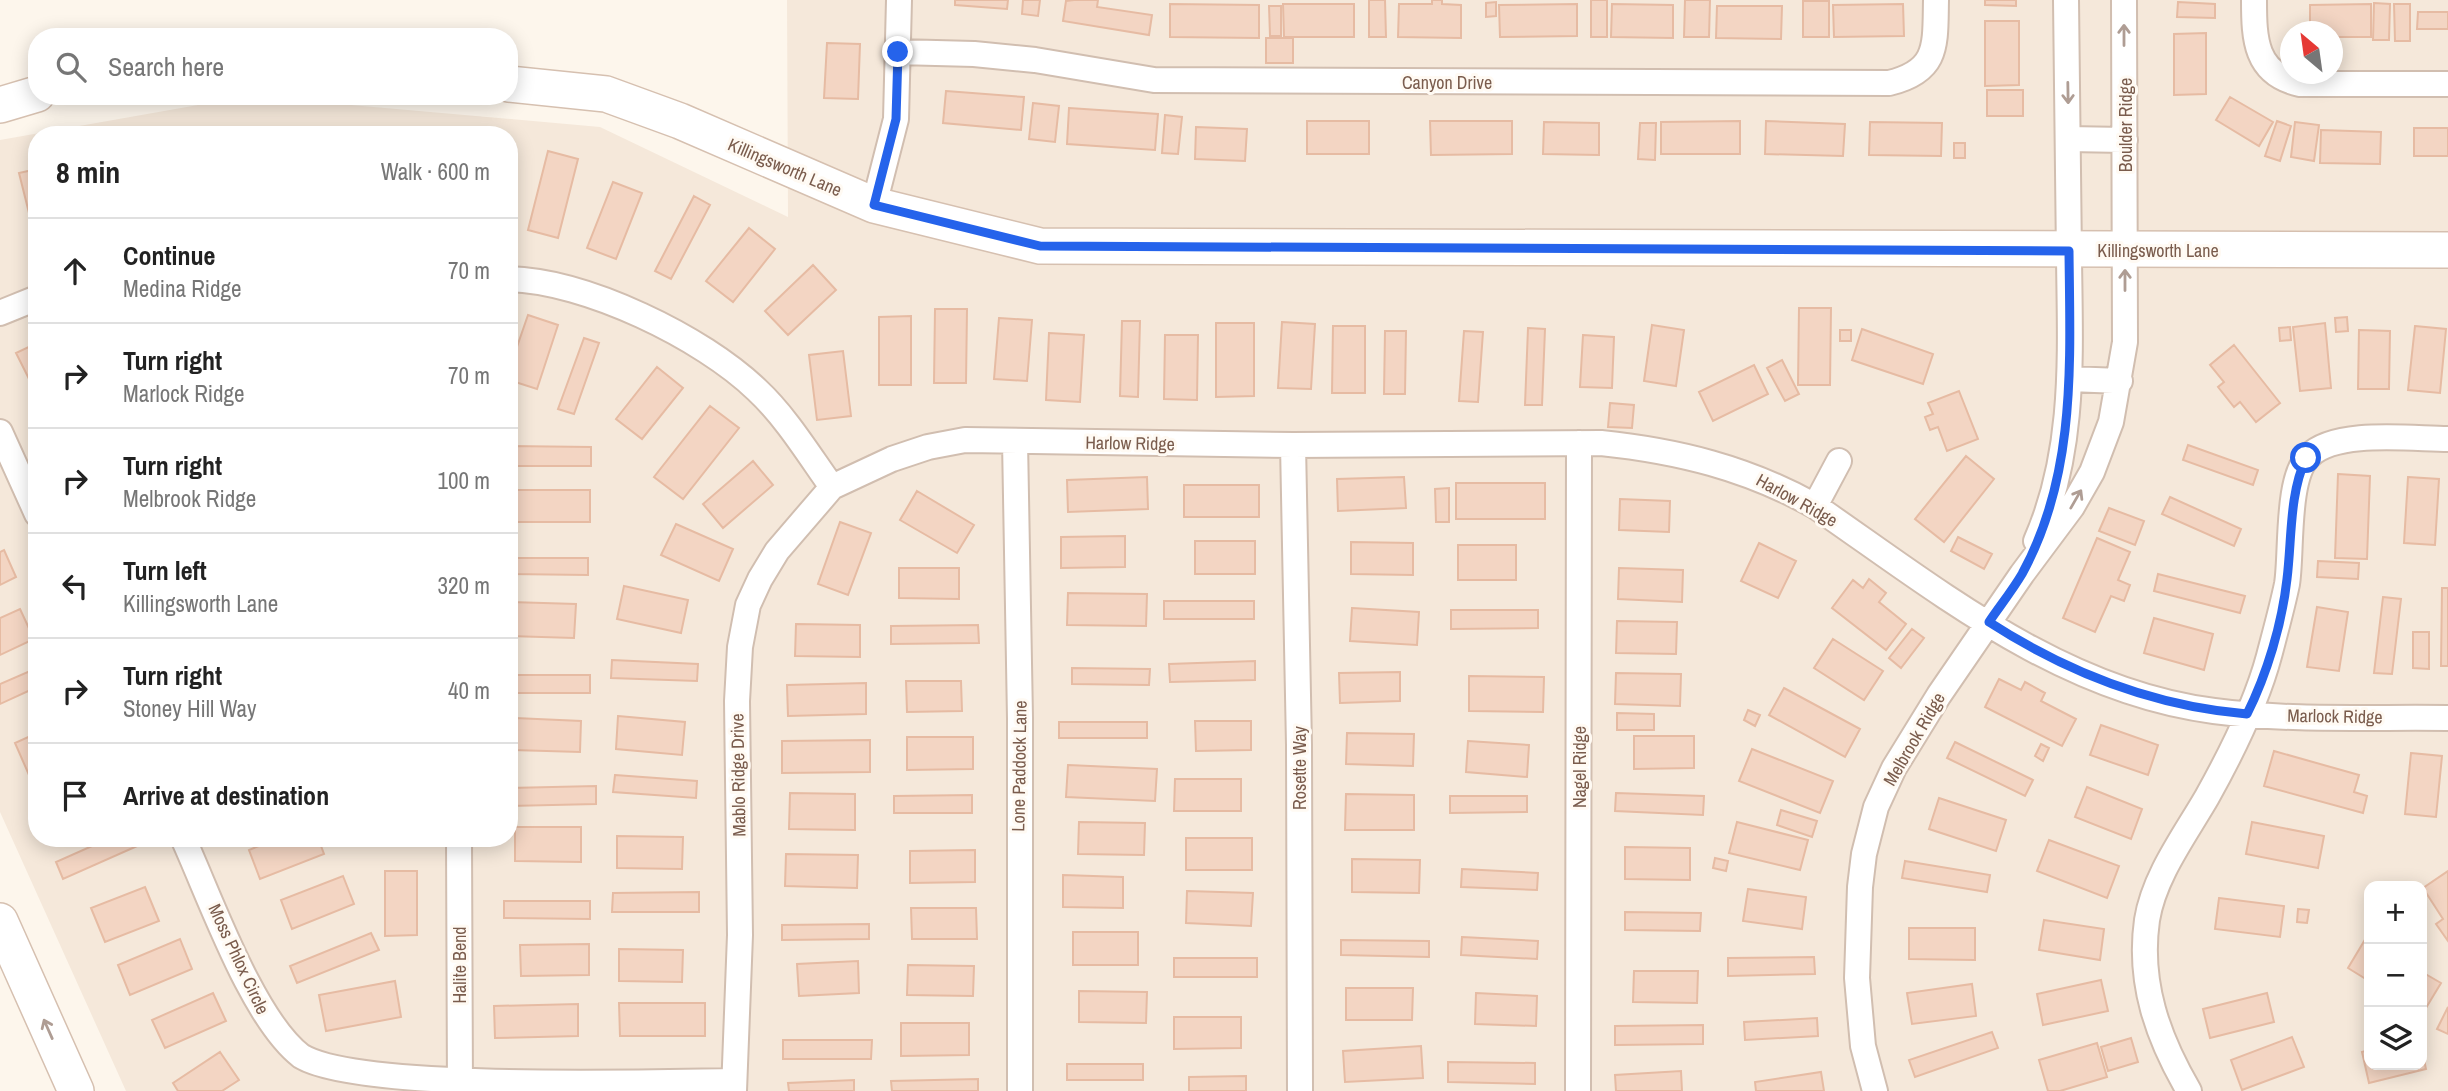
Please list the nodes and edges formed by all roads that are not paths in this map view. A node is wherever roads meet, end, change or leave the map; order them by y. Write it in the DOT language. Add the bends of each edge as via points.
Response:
graph roads {
  1 [pos="899,0"];
  2 [pos="1936,0"];
  3 [pos="2066,0"];
  4 [pos="2124,0"];
  5 [pos="2254,0"];
  6 [pos="898,52"];
  7 [pos="518,84"];
  8 [pos="2448,84"];
  9 [pos="28,97"];
  10 [pos="0,105"];
  11 [pos="2068,139"];
  12 [pos="2125,140"];
  13 [pos="874,205"];
  14 [pos="2448,250"];
  15 [pos="2069,251"];
  16 [pos="2125,251"];
  17 [pos="518,279"];
  18 [pos="28,302"];
  19 [pos="0,313"];
  20 [pos="2070,379"];
  21 [pos="2120,381"];
  22 [pos="0,432"];
  23 [pos="2448,439"];
  24 [pos="1014,441"];
  25 [pos="1579,443"];
  26 [pos="1293,445"];
  27 [pos="1839,461"];
  28 [pos="832,487"];
  29 [pos="28,494"];
  30 [pos="1815,506"];
  31 [pos="2022,574"];
  32 [pos="1989,622"];
  33 [pos="2247,714"];
  34 [pos="2448,718"];
  35 [pos="187,847"];
  36 [pos="459,847"];
  37 [pos="0,921"];
  38 [pos="733,1086"];
  39 [pos="460,1088"];
  40 [pos="76,1091"];
  41 [pos="1020,1091"];
  42 [pos="1300,1091"];
  43 [pos="1578,1091"];
  44 [pos="1875,1091"];
  45 [pos="2189,1091"];
  1 -- 6 [label="street"];
  2 -- 6 [label="street, Canyon Drive" via="1930,60 1920,72 1889,83 1154,80 1035,60"];
  3 -- 11 [label="street, one-way"];
  12 -- 4 [label="street, Boulder Ridge, one-way"];
  5 -- 8 [label="street" via="2258,50 2281,80 2300,84"];
  6 -- 13 [label="street" via="896,119"];
  7 -- 13 [label="street, Killingsworth Lane" via="606,94"];
  9 -- 10 [label="street"];
  11 -- 12 [label="street"];
  11 -- 15 [label="street"];
  12 -- 16 [label="street, Boulder Ridge"];
  13 -- 15 [label="street, Killingsworth Lane" via="1040,246"];
  14 -- 16 [label="street, Killingsworth Lane"];
  15 -- 16 [label="street, Killingsworth Lane"];
  15 -- 20 [label="street, Melbrook Ridge"];
  21 -- 16 [label="street, Melbrook Ridge, one-way"];
  17 -- 28 [label="street" via="628,307 694,342 758,390"];
  18 -- 19 [label="street"];
  20 -- 21 [label="street"];
  20 -- 31 [label="street, Melbrook Ridge" via="2057,482"];
  31 -- 21 [label="street, Melbrook Ridge, one-way" via="2092,472"];
  22 -- 29 [label="street"];
  23 -- 33 [label="street" via="2340,441 2319,447 2306,458 2297,478 2287,584 2268,660"];
  24 -- 26 [label="street, Harlow Ridge"];
  24 -- 28 [label="street, Harlow Ridge" via="965,440 928,447"];
  24 -- 41 [label="street, Lone Paddock Lane"];
  25 -- 26 [label="street, Harlow Ridge"];
  25 -- 30 [label="street, Harlow Ridge" via="1652,449 1704,460 1746,472"];
  25 -- 43 [label="street, Nagel Ridge"];
  26 -- 42 [label="street, Rosette Way"];
  27 -- 30 [label="street"];
  28 -- 38 [label="street, Mablo Ridge Drive" via="777,551 760,579 748,606 740,647 740,935"];
  30 -- 32 [label="street, Harlow Ridge"];
  31 -- 32 [label="street, Melbrook Ridge"];
  32 -- 33 [label="street, Marlock Ridge" via="2061,665 2104,683 2174,703"];
  32 -- 44 [label="street, Melbrook Ridge" via="1894,768 1876,807 1864,854 1857,978 1863,1046"];
  33 -- 34 [label="street, Marlock Ridge"];
  33 -- 45 [label="street" via="2172,858 2147,917 2143,958 2150,1002 2162,1041"];
  35 -- 39 [label="street, Moss Phlox Circle" via="266,1019 302,1058 352,1077"];
  36 -- 39 [label="street, Halite Bend"];
  40 -- 37 [label="street, one-way"];
  38 -- 39 [label="street, Moss Phlox Circle"];
}
